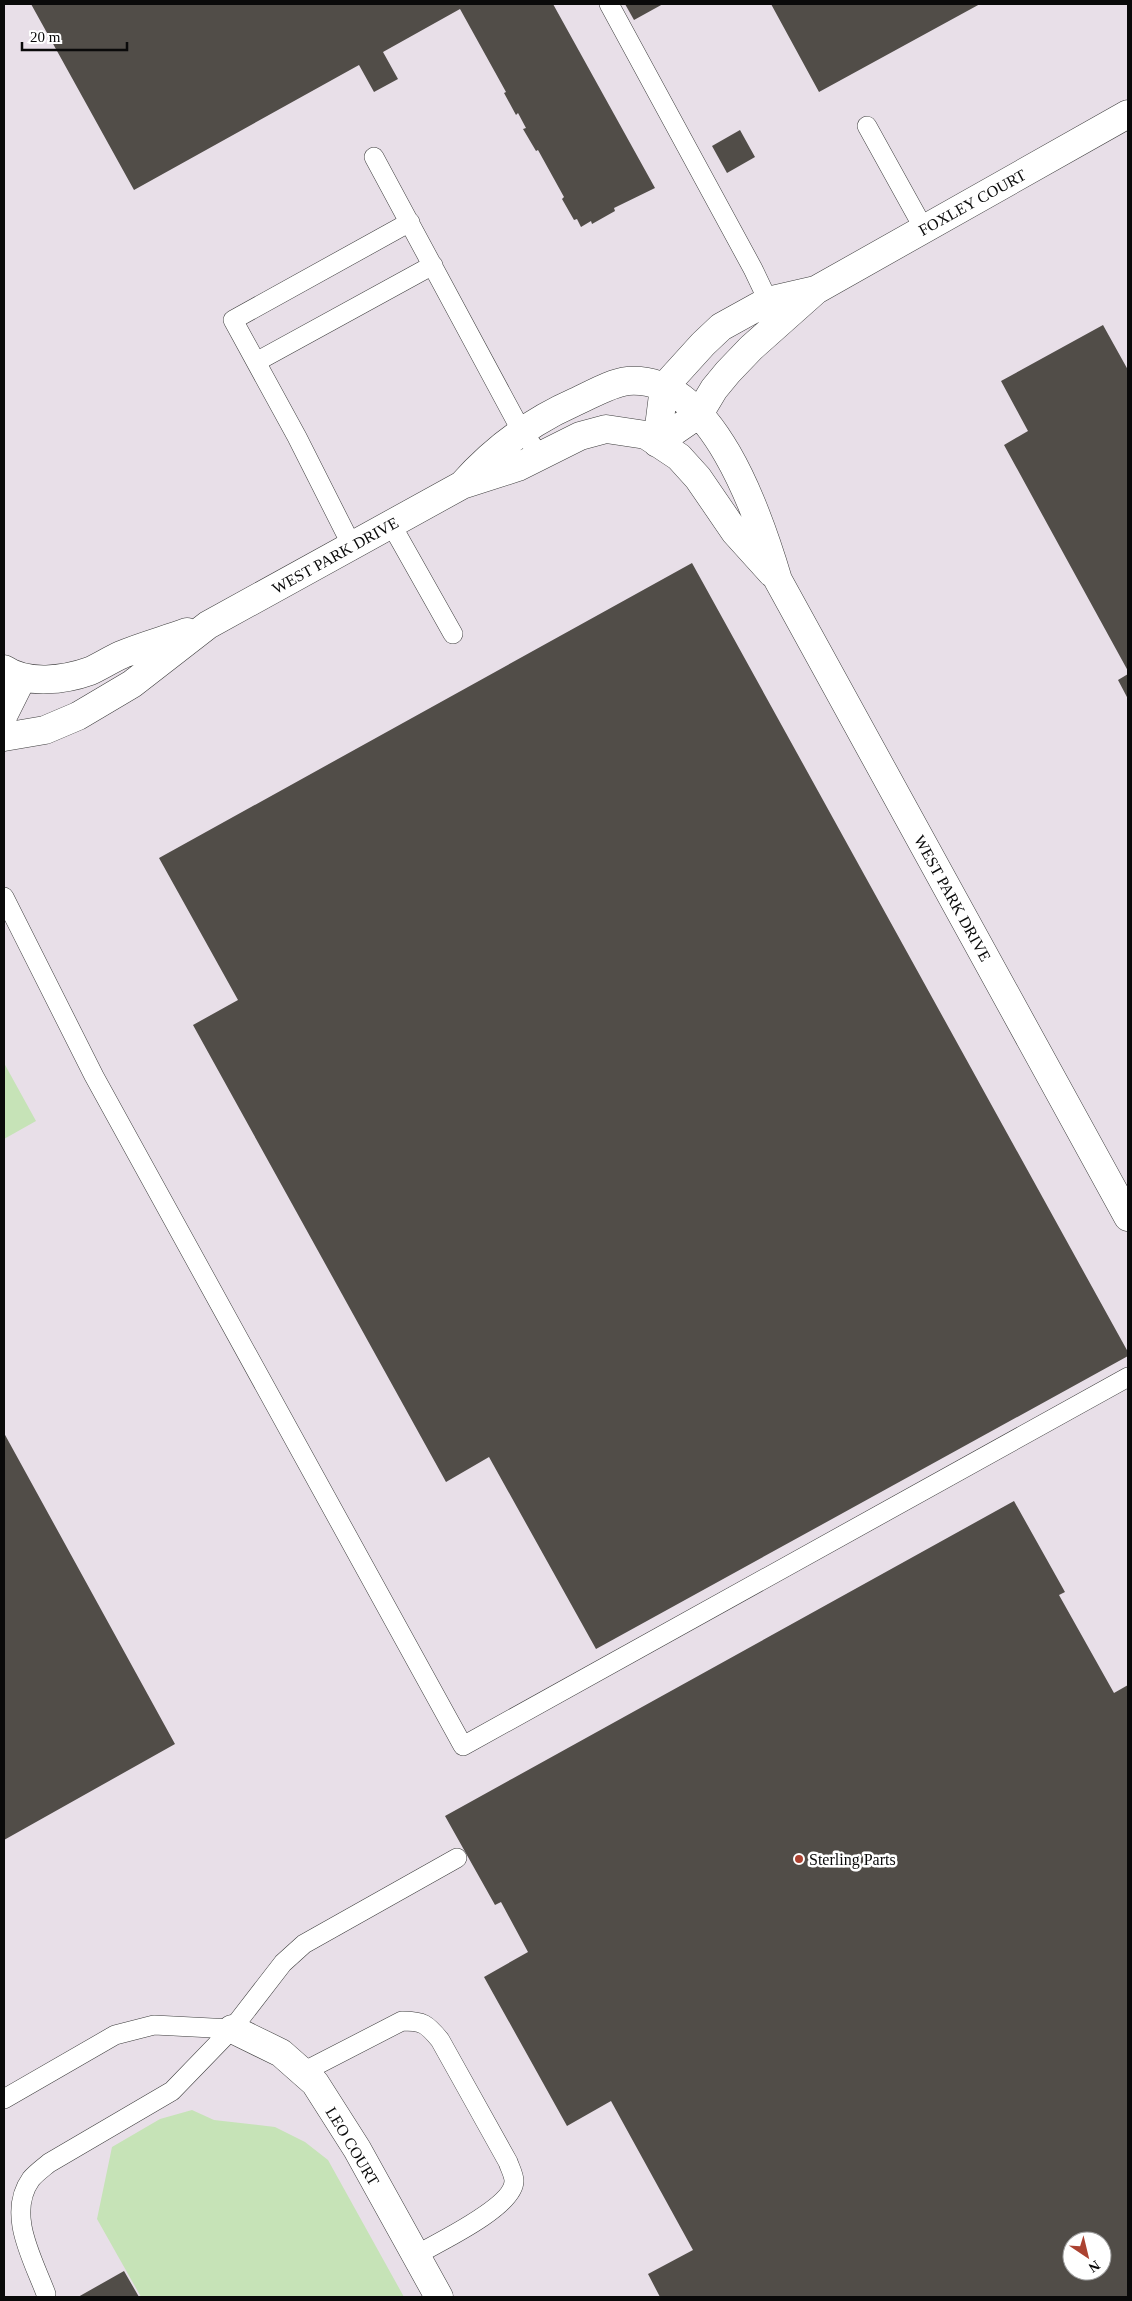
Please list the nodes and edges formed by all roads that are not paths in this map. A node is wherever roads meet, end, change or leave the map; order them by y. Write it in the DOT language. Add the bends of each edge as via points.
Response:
graph roads {
  1 [pos="609,4"];
  2 [pos="1128,114"];
  3 [pos="867,126"];
  4 [pos="374,157"];
  5 [pos="410,222"];
  6 [pos="924,229"];
  7 [pos="433,265"];
  8 [pos="774,312"];
  9 [pos="256,362"];
  10 [pos="664,387"];
  11 [pos="699,414"];
  12 [pos="522,432"];
  13 [pos="657,443"];
  14 [pos="540,455"];
  15 [pos="462,485"];
  16 [pos="391,524"];
  17 [pos="352,546"];
  18 [pos="778,580"];
  19 [pos="208,625"];
  20 [pos="453,634"];
  21 [pos="13,673"];
  22 [pos="4,714"];
  23 [pos="4,737"];
  24 [pos="4,897"];
  25 [pos="1128,1217"];
  26 [pos="1128,1377"];
  27 [pos="457,1858"];
  28 [pos="232,2029"];
  29 [pos="303,2072"];
  30 [pos="4,2099"];
  31 [pos="416,2255"];
  32 [pos="46,2294"];
  33 [pos="439,2297"];
  1 -- 8 [label="lane"];
  2 -- 6 [label="street, FOXLEY COURT"];
  3 -- 6 [label="lane"];
  4 -- 5 [label="lane"];
  5 -- 7 [label="lane"];
  5 -- 9 [label="lane" via="233,320"];
  6 -- 8 [label="street, FOXLEY COURT"];
  7 -- 9 [label="lane"];
  7 -- 12 [label="lane"];
  8 -- 10 [label="street, FOXLEY COURT" via="720,327"];
  8 -- 11 [label="street, FOXLEY COURT" via="751,348 714,389"];
  9 -- 17 [label="lane"];
  10 -- 11 [label="street, WEST PARK DRIVE" via="678,394"];
  10 -- 12 [label="street, WEST PARK DRIVE" via="627,381 566,406"];
  10 -- 13 [label="street"];
  11 -- 13 [label="street"];
  11 -- 18 [label="street, WEST PARK DRIVE" via="711,427 735,469 761,526"];
  12 -- 14 [label="lane"];
  12 -- 15 [label="street, WEST PARK DRIVE" via="486,458"];
  13 -- 14 [label="street, WEST PARK DRIVE" via="646,435 606,429 580,436"];
  13 -- 18 [label="street, WEST PARK DRIVE" via="679,457 735,532"];
  14 -- 15 [label="street, WEST PARK DRIVE" via="518,467"];
  15 -- 16 [label="street, WEST PARK DRIVE"];
  16 -- 17 [label="street, WEST PARK DRIVE"];
  16 -- 20 [label="lane"];
  17 -- 19 [label="street, WEST PARK DRIVE"];
  18 -- 25 [label="street, WEST PARK DRIVE"];
  19 -- 21 [label="street, WEST PARK DRIVE" via="122,655 89,671 37,680"];
  19 -- 23 [label="street, WEST PARK DRIVE" via="132,684 78,716 45,730"];
  21 -- 22 [label="street, WEST PARK DRIVE"];
  24 -- 26 [label="lane" via="94,1076 463,1746"];
  27 -- 28 [label="lane" via="304,1944 283,1962"];
  28 -- 29 [label="street, LEO COURT" via="282,2053"];
  28 -- 30 [label="lane" via="154,2025 115,2035"];
  28 -- 32 [label="lane" via="172,2091 49,2163 31,2179 22,2201 21,2226"];
  29 -- 31 [label="street, LEO COURT" via="315,2084 358,2149"];
  29 -- 31 [label="lane" via="402,2021 419,2021 440,2040 508,2162 514,2182 509,2194 487,2215"];
  31 -- 33 [label="street, LEO COURT"];
}
